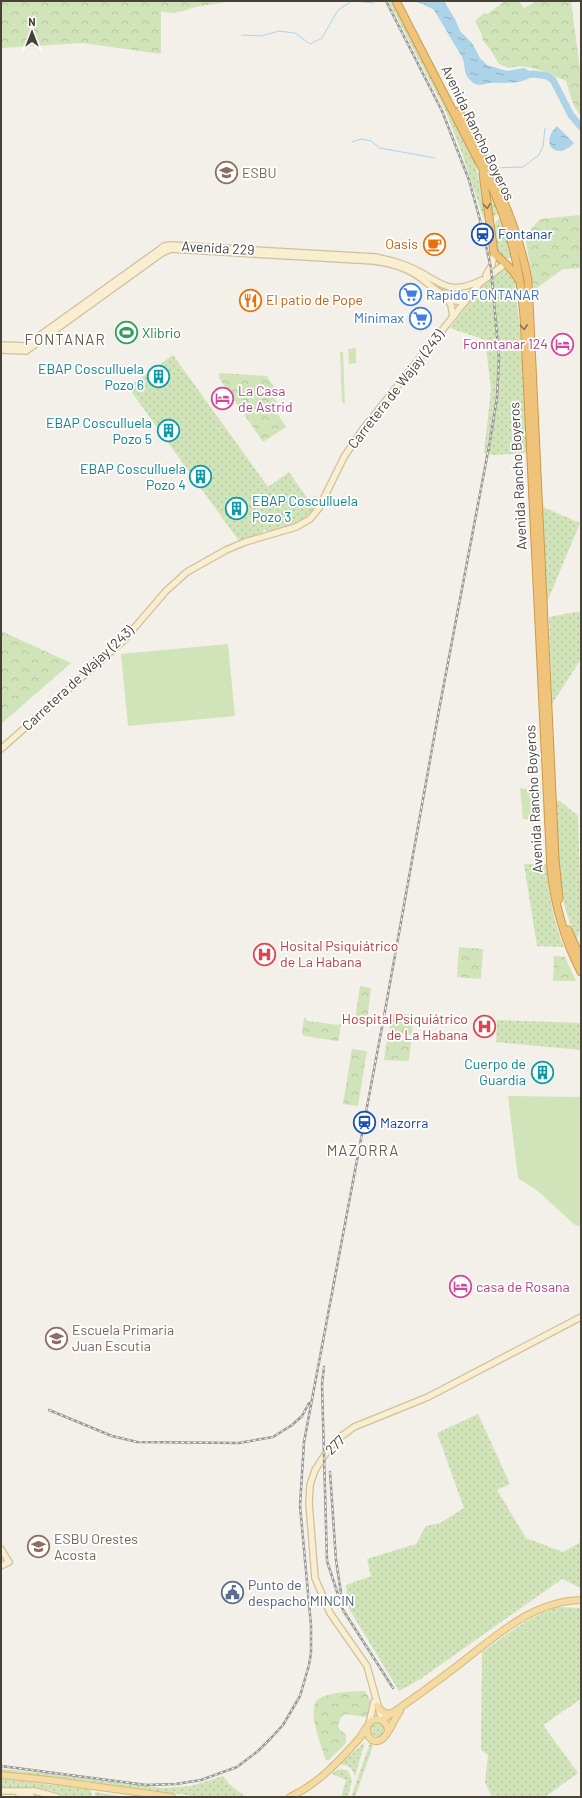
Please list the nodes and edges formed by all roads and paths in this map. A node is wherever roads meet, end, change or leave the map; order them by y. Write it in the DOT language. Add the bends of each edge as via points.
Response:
graph roads {
  1 [pos="396,1"];
  2 [pos="401,1"];
  3 [pos="478,160"];
  4 [pos="504,215"];
  5 [pos="513,223"];
  6 [pos="490,225"];
  7 [pos="521,249"];
  8 [pos="494,253"];
  9 [pos="516,257"];
  10 [pos="505,264"];
  11 [pos="123,278"];
  12 [pos="484,279"];
  13 [pos="460,287"];
  14 [pos="521,288"];
  15 [pos="470,295"];
  16 [pos="447,298"];
  17 [pos="465,302"];
  18 [pos="453,317"];
  19 [pos="1,345"];
  20 [pos="1,350"];
  21 [pos="1,749"];
  22 [pos="581,959"];
  23 [pos="581,972"];
  24 [pos="581,1317"];
  25 [pos="1,1549"];
  26 [pos="1,1566"];
  27 [pos="581,1600"];
  28 [pos="375,1699"];
  29 [pos="407,1704"];
  30 [pos="377,1706"];
  31 [pos="395,1712"];
  32 [pos="382,1720"];
  33 [pos="368,1726"];
  34 [pos="388,1730"];
  35 [pos="370,1738"];
  36 [pos="346,1753"];
  37 [pos="1,1775"];
  38 [pos="3,1791"];
  39 [pos="32,1797"];
  40 [pos="58,1797"];
  41 [pos="172,1797"];
  42 [pos="290,1797"];
  1 -- 3 [label="highway, Avenida Rancho Boyeros"];
  2 -- 5 [label="highway, Avenida Rancho Boyeros" via="498,186"];
  3 -- 4 [label="highway, Avenida Rancho Boyeros"];
  3 -- 6 [label="highway, one-way" via="484,179"];
  4 -- 5 [label="highway"];
  4 -- 6 [label="highway" via="495,217"];
  4 -- 9 [label="highway, Avenida Rancho Boyeros"];
  5 -- 7 [label="highway, Avenida Rancho Boyeros"];
  6 -- 8 [label="highway"];
  7 -- 9 [label="highway"];
  7 -- 22 [label="highway, Avenida Rancho Boyeros" via="528,280 530,307 555,859 564,920"];
  8 -- 10 [label="highway"];
  8 -- 12 [label="street, Carretera de Wajay (243)" via="492,264"];
  9 -- 10 [label="highway"];
  9 -- 14 [label="highway, Avenida Rancho Boyeros"];
  10 -- 12 [label="street, Carretera de Wajay (243)"];
  10 -- 14 [label="highway" via="516,274"];
  11 -- 13 [label="street, Avenida 229" via="164,246 171,245 375,257 402,263 441,285"];
  11 -- 16 [label="street, Avenida 229" via="171,249 374,261 403,268"];
  11 -- 19 [label="street, Avenida 229" via="25,346"];
  11 -- 20 [label="street, Avenida 229" via="26,351"];
  12 -- 13 [label="street, Avenida 229"];
  12 -- 15 [label="street, Carretera de Wajay (243)"];
  13 -- 15 [label="street"];
  14 -- 23 [label="highway, Avenida Rancho Boyeros, one-way" via="553,891 571,952"];
  15 -- 17 [label="street, Carretera de Wajay (243)"];
  16 -- 17 [label="street, Avenida 229"];
  16 -- 18 [label="street"];
  17 -- 18 [label="street, Carretera de Wajay (243)"];
  18 -- 21 [label="street, Carretera de Wajay (243)" via="363,429 344,457 319,508 310,519 296,527 226,550 187,572 166,590 123,641"];
  24 -- 28 [label="street, 277" via="428,1397 354,1427 339,1438 320,1461 310,1485 309,1503 315,1578 330,1613 367,1666"];
  25 -- 26 [label="street" via="9,1562"];
  27 -- 29 [label="main road" via="548,1606 521,1618"];
  28 -- 30 [label="street, 277"];
  28 -- 33 [label="street, 277"];
  29 -- 31 [label="main road"];
  29 -- 34 [label="main road"];
  30 -- 31 [label="main road" via="381,1712"];
  30 -- 32 [label="street, 277"];
  31 -- 32 [label="main road"];
  32 -- 33 [label="main road" via="375,1720"];
  32 -- 34 [label="main road"];
  33 -- 35 [label="main road"];
  33 -- 36 [label="main road"];
  34 -- 35 [label="main road" via="386,1737 381,1740"];
  35 -- 36 [label="main road"];
  36 -- 42 [label="main road" via="317,1781"];
  37 -- 41 [label="main road" via="56,1780"];
  38 -- 39 [label="street"];
  38 -- 40 [label="street" via="35,1791"];
}
